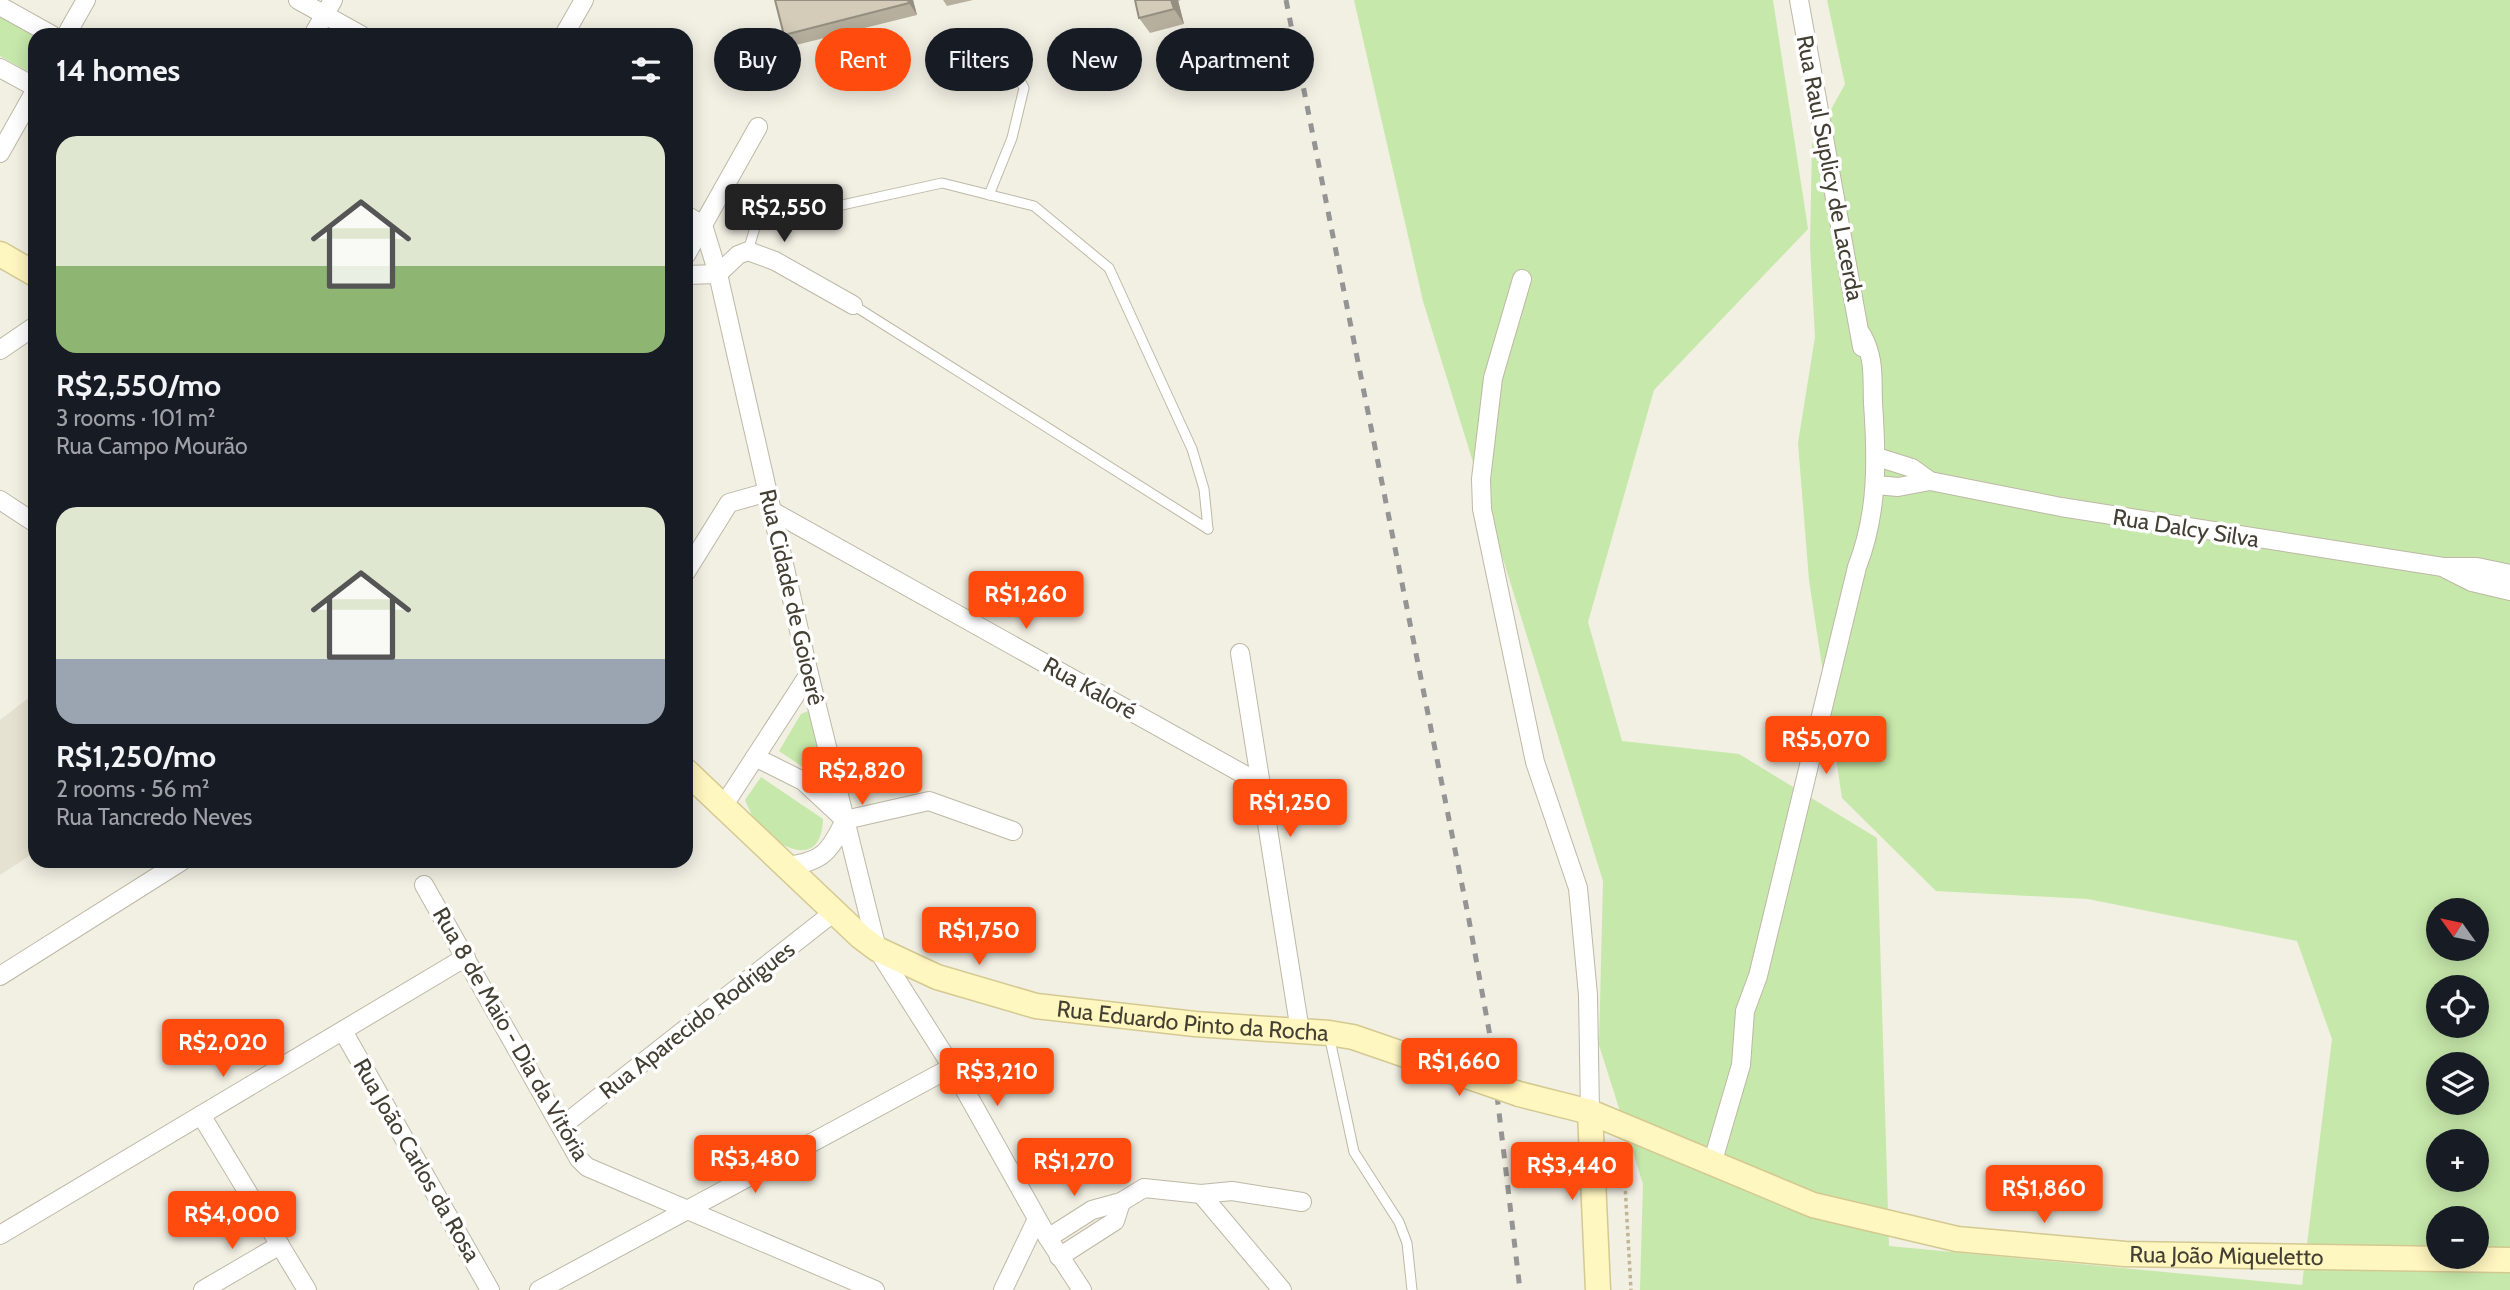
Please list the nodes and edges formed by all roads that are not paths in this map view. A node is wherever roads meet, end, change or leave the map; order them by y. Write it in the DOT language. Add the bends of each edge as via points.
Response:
graph roads {
  1 [pos="86,0"];
  2 [pos="298,0"];
  3 [pos="584,0"];
  4 [pos="1799,0"];
  5 [pos="0,6"];
  6 [pos="328,7"];
  7 [pos="39,28"];
  8 [pos="70,28"];
  9 [pos="317,28"];
  10 [pos="353,28"];
  11 [pos="568,28"];
  12 [pos="0,68"];
  13 [pos="28,85"];
  14 [pos="1023,91"];
  15 [pos="28,102"];
  16 [pos="758,127"];
  17 [pos="0,153"];
  18 [pos="989,195"];
  19 [pos="693,219"];
  20 [pos="703,225"];
  21 [pos="693,243"];
  22 [pos="748,251"];
  23 [pos="0,254"];
  24 [pos="28,270"];
  25 [pos="718,274"];
  26 [pos="693,275"];
  27 [pos="1522,279"];
  28 [pos="853,305"];
  29 [pos="28,331"];
  30 [pos="0,351"];
  31 [pos="1877,457"];
  32 [pos="1930,481"];
  33 [pos="1876,485"];
  34 [pos="768,492"];
  35 [pos="0,500"];
  36 [pos="772,511"];
  37 [pos="28,518"];
  38 [pos="693,561"];
  39 [pos="2443,568"];
  40 [pos="2510,574"];
  41 [pos="2510,591"];
  42 [pos="1240,653"];
  43 [pos="809,674"];
  44 [pos="755,757"];
  45 [pos="693,777"];
  46 [pos="1261,784"];
  47 [pos="724,805"];
  48 [pos="845,820"];
  49 [pos="1013,831"];
  50 [pos="787,866"];
  51 [pos="170,868"];
  52 [pos="424,885"];
  53 [pos="834,912"];
  54 [pos="877,949"];
  55 [pos="466,957"];
  56 [pos="0,976"];
  57 [pos="343,1031"];
  58 [pos="1300,1031"];
  59 [pos="1329,1033"];
  60 [pos="952,1067"];
  61 [pos="1590,1112"];
  62 [pos="201,1115"];
  63 [pos="561,1127"];
  64 [pos="1712,1164"];
  65 [pos="1201,1194"];
  66 [pos="1121,1202"];
  67 [pos="1302,1202"];
  68 [pos="685,1211"];
  69 [pos="1037,1219"];
  70 [pos="0,1235"];
  71 [pos="1048,1238"];
  72 [pos="280,1245"];
  73 [pos="1059,1257"];
  74 [pos="2510,1260"];
  75 [pos="203,1290"];
  76 [pos="307,1290"];
  77 [pos="491,1290"];
  78 [pos="539,1290"];
  79 [pos="875,1290"];
  80 [pos="1003,1290"];
  81 [pos="1082,1290"];
  82 [pos="1282,1290"];
  83 [pos="1412,1290"];
  84 [pos="1598,1290"];
  1 -- 8 [label="street"];
  2 -- 6 [label="street"];
  3 -- 11 [label="street"];
  4 -- 31 [label="street, Rua Raul Suplicy de Lacerda" via="1862,335 1863,366 1873,398"];
  5 -- 7 [label="street"];
  6 -- 9 [label="street"];
  6 -- 10 [label="street"];
  12 -- 13 [label="street"];
  14 -- 18 [label="lane" via="1012,138"];
  15 -- 17 [label="street"];
  16 -- 20 [label="street"];
  18 -- 22 [label="lane" via="942,183 756,224"];
  18 -- 28 [label="lane" via="1034,206 1109,268 1192,449 1205,489 1208,529"];
  19 -- 20 [label="street"];
  20 -- 21 [label="street"];
  20 -- 25 [label="street, Rua Cidade de Goioerê"];
  22 -- 25 [label="street"];
  22 -- 28 [label="street"];
  23 -- 24 [label="main road"];
  25 -- 26 [label="street"];
  25 -- 34 [label="street, Rua Cidade de Goioerê"];
  27 -- 61 [label="street" via="1493,378 1482,509 1535,762 1578,888 1588,995"];
  29 -- 30 [label="street"];
  31 -- 32 [label="street, Rua Dalcy Silva" via="1912,468"];
  31 -- 33 [label="street, Rua Raul Suplicy de Lacerda"];
  32 -- 33 [label="street, Rua Dalcy Silva" via="1898,487"];
  32 -- 39 [label="street, Rua Dalcy Silva" via="2136,521"];
  33 -- 64 [label="street, Rua Raul Suplicy de Lacerda" via="1856,533 1857,567 1758,976 1759,997 1730,1065 1729,1104"];
  34 -- 36 [label="street, Rua Cidade de Goioerê"];
  34 -- 38 [label="street" via="729,503"];
  35 -- 37 [label="street"];
  36 -- 43 [label="street, Rua Cidade de Goioerê"];
  36 -- 46 [label="street, Rua Kaloré"];
  39 -- 40 [label="street, Rua Dalcy Silva" via="2477,567"];
  39 -- 41 [label="street, Rua Dalcy Silva" via="2472,582"];
  42 -- 46 [label="street"];
  43 -- 44 [label="street"];
  43 -- 48 [label="street, Rua Cidade de Goioerê"];
  44 -- 47 [label="street"];
  44 -- 48 [label="street" via="803,781"];
  45 -- 47 [label="main road, Rua Eduardo Pinto da Rocha"];
  46 -- 58 [label="street"];
  47 -- 50 [label="main road, Rua Eduardo Pinto da Rocha"];
  48 -- 49 [label="street" via="929,801"];
  48 -- 50 [label="street" via="821,858"];
  48 -- 54 [label="street, Rua Cidade de Goioerê"];
  50 -- 53 [label="main road, Rua Eduardo Pinto da Rocha"];
  51 -- 56 [label="street"];
  52 -- 55 [label="street, Rua 8 de Maio - Dia da Vitória"];
  53 -- 54 [label="main road, Rua Eduardo Pinto da Rocha"];
  53 -- 63 [label="street, Rua Aparecido Rodrigues"];
  54 -- 58 [label="main road, Rua Eduardo Pinto da Rocha" via="937,977 1036,1006"];
  54 -- 60 [label="street, Rua Cidade de Goioerê"];
  55 -- 57 [label="street"];
  55 -- 63 [label="street, Rua 8 de Maio - Dia da Vitória"];
  57 -- 62 [label="street"];
  57 -- 77 [label="street, Rua João Carlos da Rosa"];
  58 -- 59 [label="main road, Rua Eduardo Pinto da Rocha"];
  59 -- 61 [label="main road, Rua Eduardo Pinto da Rocha, bridge"];
  59 -- 83 [label="lane" via="1354,1152 1399,1222 1407,1243"];
  60 -- 68 [label="street"];
  60 -- 69 [label="street, Rua Cidade de Goioerê"];
  61 -- 64 [label="main road, Rua João Miqueletto"];
  61 -- 84 [label="main road"];
  62 -- 70 [label="street"];
  62 -- 72 [label="street"];
  63 -- 68 [label="street, Rua 8 de Maio - Dia da Vitória" via="587,1167"];
  64 -- 74 [label="main road, Rua João Miqueletto" via="1812,1205 1913,1230 2002,1245 2199,1256"];
  65 -- 66 [label="street" via="1144,1188"];
  65 -- 67 [label="street" via="1232,1191"];
  65 -- 82 [label="street"];
  66 -- 71 [label="street" via="1091,1210"];
  66 -- 73 [label="street" via="1115,1221"];
  68 -- 78 [label="street"];
  68 -- 79 [label="street, Rua 8 de Maio - Dia da Vitória"];
  69 -- 71 [label="street, Rua Cidade de Goioerê"];
  69 -- 80 [label="street"];
  71 -- 73 [label="street, Rua Cidade de Goioerê"];
  72 -- 75 [label="street"];
  72 -- 76 [label="street"];
  73 -- 81 [label="street, Rua Cidade de Goioerê"];
}
